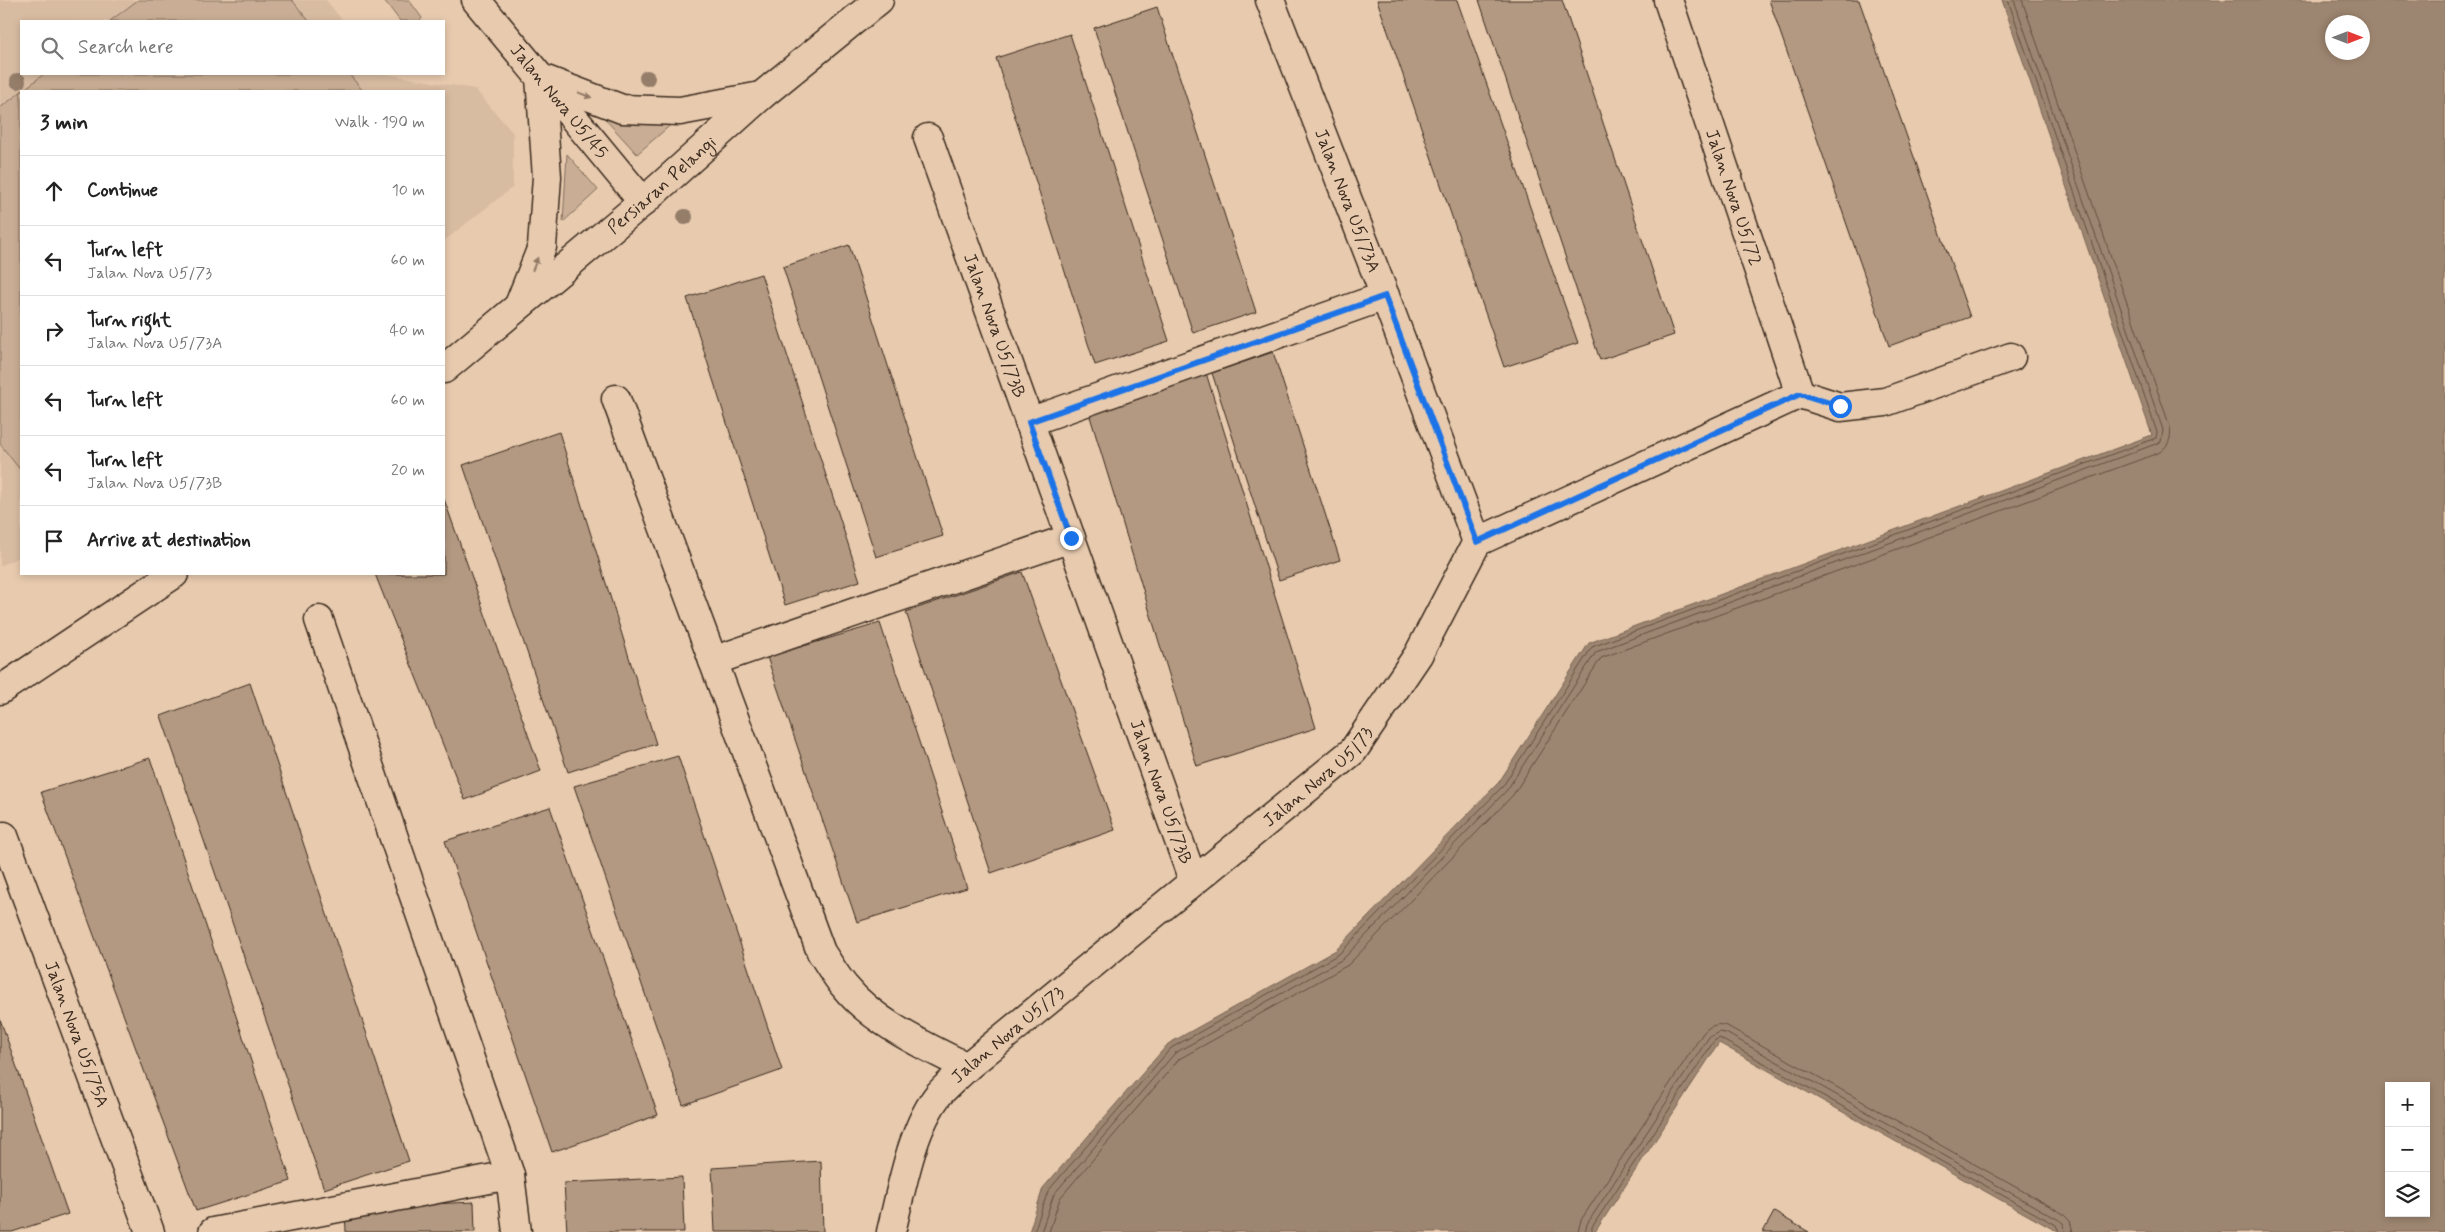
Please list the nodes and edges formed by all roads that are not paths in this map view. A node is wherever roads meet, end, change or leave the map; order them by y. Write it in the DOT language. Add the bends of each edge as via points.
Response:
graph roads {
  1 [pos="476,0"];
  2 [pos="879,0"];
  3 [pos="1270,0"];
  4 [pos="1668,0"];
  5 [pos="540,77"];
  6 [pos="761,96"];
  7 [pos="928,138"];
  8 [pos="643,202"];
  9 [pos="1385,296"];
  10 [pos="517,309"];
  11 [pos="2012,357"];
  12 [pos="445,368"];
  13 [pos="1800,394"];
  14 [pos="616,399"];
  15 [pos="1029,422"];
  16 [pos="1071,538"];
  17 [pos="1477,542"];
  18 [pos="172,575"];
  19 [pos="319,620"];
  20 [pos="713,661"];
  21 [pos="0,690"];
  22 [pos="4,836"];
  23 [pos="1193,880"];
  24 [pos="967,1068"];
  25 [pos="510,1175"];
  26 [pos="150,1232"];
  27 [pos="213,1232"];
  28 [pos="516,1232"];
  29 [pos="891,1232"];
  1 -- 5 [label="street, Jalan Nova U5/45"];
  2 -- 6 [label="street, Persiaran Pelangi"];
  3 -- 9 [label="street, Jalan Nova U5/73A"];
  4 -- 13 [label="street, Jalan Nova U5/72"];
  5 -- 6 [label="street, one-way" via="622,109 680,111"];
  5 -- 8 [label="street, Jalan Nova U5/45"];
  10 -- 5 [label="street, one-way" via="542,247 547,177"];
  6 -- 8 [label="street, Persiaran Pelangi"];
  7 -- 15 [label="street, Jalan Nova U5/73B"];
  8 -- 10 [label="street, Persiaran Pelangi"];
  9 -- 15 [label="street"];
  9 -- 17 [label="street, Jalan Nova U5/73A"];
  10 -- 12 [label="street, Persiaran Pelangi"];
  11 -- 13 [label="street" via="1885,402 1840,406"];
  13 -- 17 [label="street"];
  14 -- 20 [label="street"];
  15 -- 16 [label="street, Jalan Nova U5/73B"];
  16 -- 20 [label="street"];
  16 -- 23 [label="street, Jalan Nova U5/73B"];
  17 -- 23 [label="street, Jalan Nova U5/73" via="1418,655 1353,751"];
  18 -- 21 [label="street"];
  19 -- 25 [label="street"];
  20 -- 24 [label="street" via="821,952 846,988 880,1018"];
  22 -- 26 [label="street, Jalan Nova U5/75A"];
  23 -- 24 [label="street, Jalan Nova U5/73"];
  24 -- 29 [label="street, Jalan Nova U5/73" via="938,1095 919,1131"];
  25 -- 27 [label="street"];
  25 -- 28 [label="street"];
}
